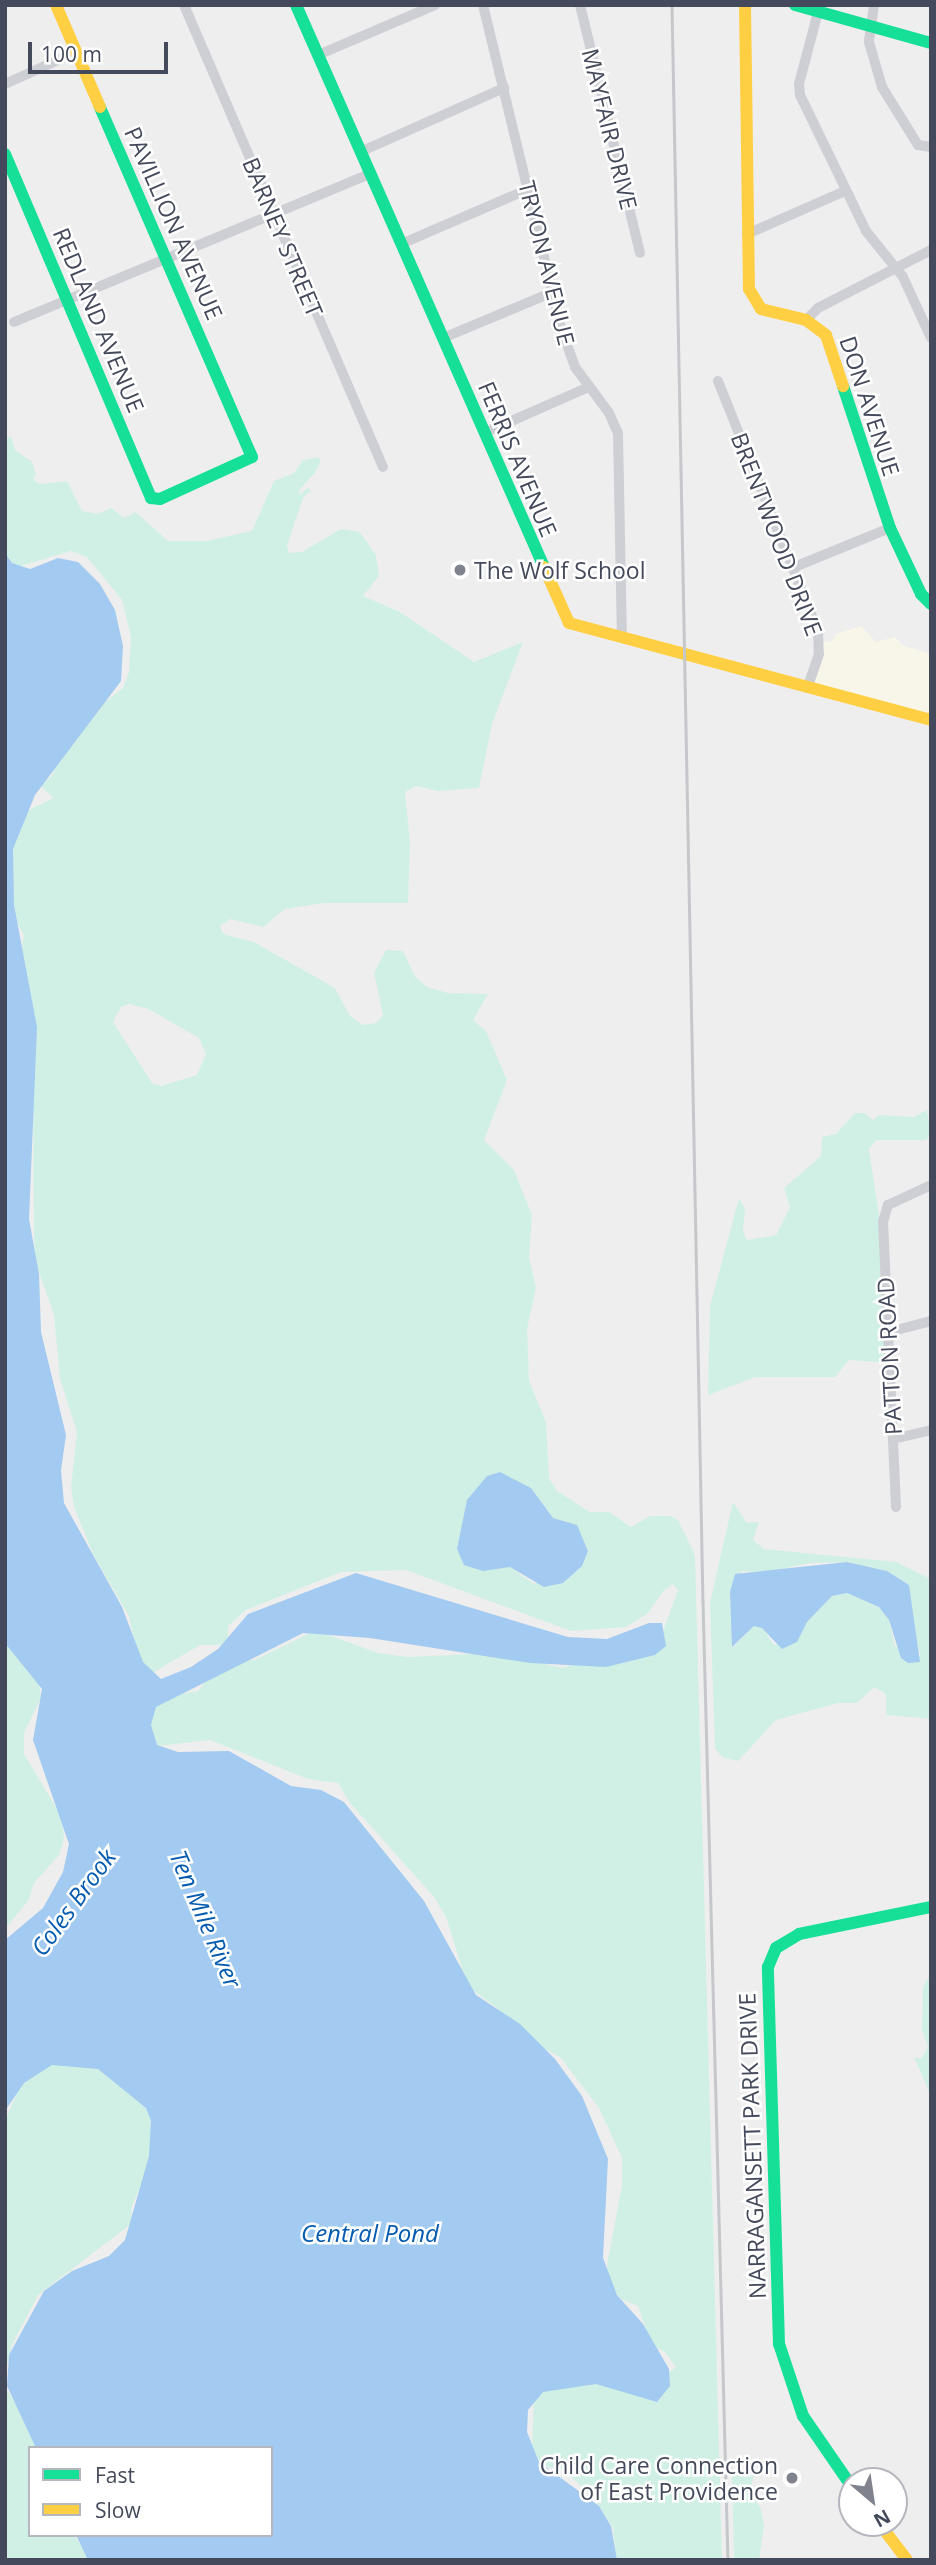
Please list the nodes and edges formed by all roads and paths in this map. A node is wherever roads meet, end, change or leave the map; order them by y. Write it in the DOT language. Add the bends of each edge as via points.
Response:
graph roads {
  1 [pos="56,5"];
  2 [pos="296,5"];
  3 [pos="435,5"];
  4 [pos="483,5"];
  5 [pos="580,5"];
  6 [pos="745,5"];
  7 [pos="795,5"];
  8 [pos="874,5"];
  9 [pos="188,7"];
  10 [pos="818,12"];
  11 [pos="871,26"];
  12 [pos="931,43"];
  13 [pos="76,52"];
  14 [pos="318,55"];
  15 [pos="5,84"];
  16 [pos="504,88"];
  17 [pos="931,147"];
  18 [pos="360,152"];
  19 [pos="5,154"];
  20 [pos="370,174"];
  21 [pos="529,189"];
  22 [pos="845,191"];
  23 [pos="272,215"];
  24 [pos="747,234"];
  25 [pos="401,244"];
  26 [pos="931,250"];
  27 [pos="640,253"];
  28 [pos="167,257"];
  29 [pos="894,268"];
  30 [pos="553,292"];
  31 [pos="69,299"];
  32 [pos="806,320"];
  33 [pos="14,322"];
  34 [pos="443,338"];
  35 [pos="931,338"];
  36 [pos="718,381"];
  37 [pos="589,387"];
  38 [pos="484,433"];
  39 [pos="383,467"];
  40 [pos="155,499"];
  41 [pos="890,528"];
  42 [pos="792,568"];
  43 [pos="931,604"];
  44 [pos="622,638"];
  45 [pos="807,688"];
  46 [pos="931,720"];
  47 [pos="931,1185"];
  48 [pos="931,1321"];
  49 [pos="889,1332"];
  50 [pos="931,1430"];
  51 [pos="893,1439"];
  52 [pos="896,1507"];
  53 [pos="931,1907"];
  54 [pos="838,2467"];
  55 [pos="889,2537"];
  56 [pos="907,2560"];
  1 -- 13 [label="street, PAVILLION AVENUE"];
  2 -- 14 [label="street, FERRIS AVENUE"];
  3 -- 14 [label="street"];
  4 -- 16 [label="street, TRYON AVENUE"];
  5 -- 27 [label="street, MAYFAIR DRIVE"];
  6 -- 24 [label="street"];
  7 -- 10 [label="street"];
  8 -- 11 [label="street"];
  9 -- 23 [label="street, BARNEY STREET"];
  10 -- 11 [label="street"];
  10 -- 22 [label="street" via="800,95"];
  11 -- 12 [label="street"];
  11 -- 17 [label="street" via="869,42 883,87 918,145"];
  13 -- 15 [label="street"];
  13 -- 28 [label="street, PAVILLION AVENUE"];
  14 -- 18 [label="street, FERRIS AVENUE"];
  16 -- 18 [label="street"];
  16 -- 21 [label="street, TRYON AVENUE"];
  18 -- 20 [label="street, FERRIS AVENUE"];
  19 -- 31 [label="street, REDLAND AVENUE"];
  20 -- 23 [label="street"];
  20 -- 25 [label="street, FERRIS AVENUE"];
  21 -- 25 [label="street"];
  21 -- 30 [label="street, TRYON AVENUE"];
  22 -- 24 [label="street"];
  22 -- 29 [label="street" via="874,247"];
  23 -- 28 [label="street"];
  23 -- 39 [label="street, BARNEY STREET"];
  24 -- 32 [label="street" via="747,276 753,299 774,316"];
  25 -- 34 [label="street, FERRIS AVENUE"];
  26 -- 29 [label="street"];
  28 -- 31 [label="street"];
  28 -- 40 [label="street, PAVILLION AVENUE" via="252,457"];
  29 -- 32 [label="street"];
  29 -- 35 [label="street" via="920,306"];
  30 -- 34 [label="street"];
  30 -- 37 [label="street, TRYON AVENUE" via="569,353"];
  31 -- 33 [label="street"];
  31 -- 40 [label="street, REDLAND AVENUE"];
  32 -- 41 [label="street, DON AVENUE" via="826,335 831,346"];
  34 -- 38 [label="street, FERRIS AVENUE"];
  36 -- 42 [label="street, BRENTWOOD DRIVE"];
  37 -- 38 [label="street"];
  37 -- 44 [label="street, TRYON AVENUE" via="618,433"];
  38 -- 44 [label="street, FERRIS AVENUE" via="563,616 579,628"];
  41 -- 42 [label="street"];
  41 -- 43 [label="street, DON AVENUE" via="921,594"];
  42 -- 45 [label="street, BRENTWOOD DRIVE" via="821,640"];
  44 -- 45 [label="street, FERRIS AVENUE"];
  45 -- 46 [label="street, FERRIS AVENUE"];
  47 -- 49 [label="street, PATTON ROAD" via="888,1205 883,1222"];
  48 -- 49 [label="street"];
  49 -- 51 [label="street, PATTON ROAD"];
  50 -- 51 [label="street"];
  51 -- 52 [label="street, PATTON ROAD"];
  53 -- 54 [label="street, NARRAGANSETT PARK DRIVE" via="799,1934 776,1948 768,1967 779,2344 803,2416"];
  55 -- 56 [label="street"];
}
